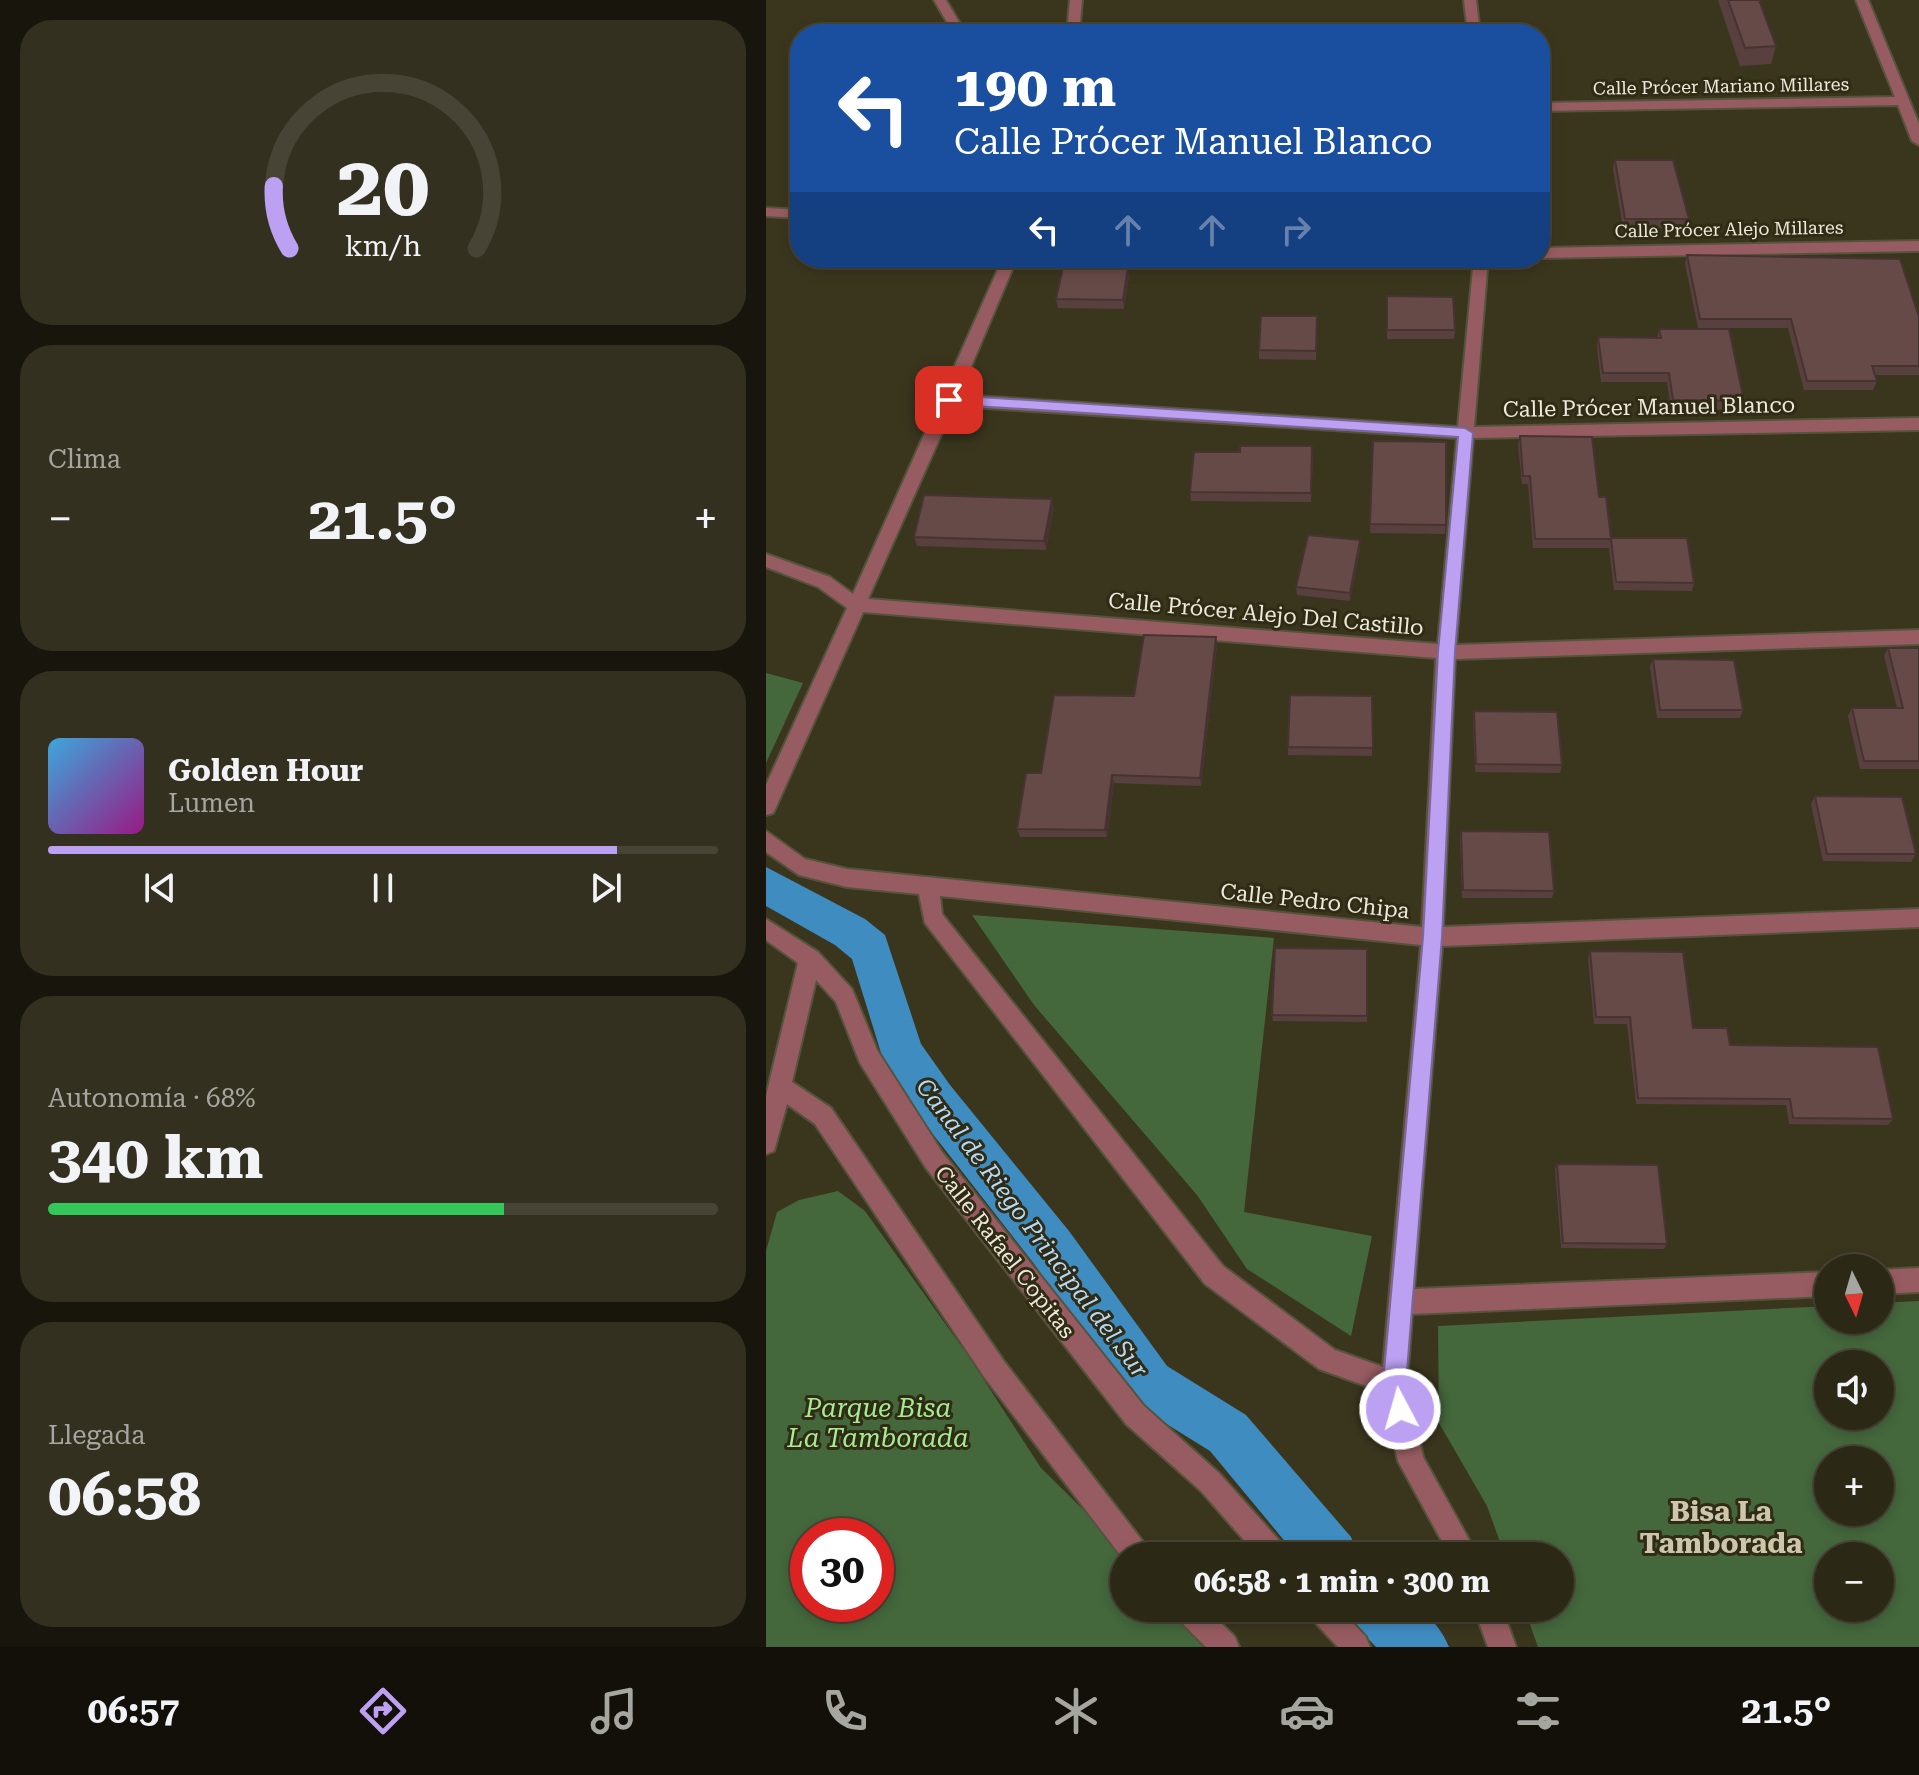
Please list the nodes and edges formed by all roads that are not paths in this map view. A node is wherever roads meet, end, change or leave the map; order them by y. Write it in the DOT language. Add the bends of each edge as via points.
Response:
graph roads {
  1 [pos="940,0"];
  2 [pos="1076,0"];
  3 [pos="1470,0"];
  4 [pos="1862,0"];
  5 [pos="954,24"];
  6 [pos="1074,24"];
  7 [pos="1473,24"];
  8 [pos="1903,101"];
  9 [pos="1550,107"];
  10 [pos="1919,141"];
  11 [pos="766,212"];
  12 [pos="790,213"];
  13 [pos="1919,246"];
  14 [pos="1550,253"];
  15 [pos="1006,268"];
  16 [pos="1480,268"];
  17 [pos="949,400"];
  18 [pos="1919,424"];
  19 [pos="1465,433"];
  20 [pos="766,560"];
  21 [pos="856,605"];
  22 [pos="1919,637"];
  23 [pos="1446,652"];
  24 [pos="766,807"];
  25 [pos="766,840"];
  26 [pos="928,886"];
  27 [pos="1919,918"];
  28 [pos="766,928"];
  29 [pos="1432,937"];
  30 [pos="810,959"];
  31 [pos="781,1088"];
  32 [pos="766,1143"];
  33 [pos="1919,1280"];
  34 [pos="1894,1281"];
  35 [pos="1814,1285"];
  36 [pos="1402,1302"];
  37 [pos="1394,1383"];
  38 [pos="1127,1542"];
  39 [pos="1264,1542"];
  40 [pos="1457,1542"];
  41 [pos="1201,1622"];
  42 [pos="1334,1622"];
  43 [pos="1493,1622"];
  44 [pos="1225,1647"];
  45 [pos="1356,1647"];
  46 [pos="1502,1647"];
  1 -- 5 [label="street"];
  2 -- 6 [label="street"];
  3 -- 7 [label="street"];
  4 -- 8 [label="street"];
  8 -- 9 [label="street, Calle Prócer Mariano Millares"];
  8 -- 10 [label="street"];
  11 -- 12 [label="street"];
  13 -- 14 [label="street, Calle Prócer Alejo Millares"];
  15 -- 17 [label="street"];
  16 -- 19 [label="street"];
  17 -- 19 [label="street, Calle Prócer Manuel Blanco"];
  17 -- 21 [label="street"];
  18 -- 19 [label="street, Calle Prócer Manuel Blanco"];
  19 -- 23 [label="street"];
  20 -- 21 [label="street" via="824,582"];
  21 -- 23 [label="street, Calle Prócer Alejo Del Castillo"];
  21 -- 24 [label="street"];
  22 -- 23 [label="street, Calle Prócer Alejo Del Castillo"];
  23 -- 29 [label="street"];
  25 -- 26 [label="street, Calle Pedro Chipa" via="799,866 847,878"];
  26 -- 29 [label="street, Calle Pedro Chipa"];
  26 -- 37 [label="street" via="932,917 1214,1275 1328,1360"];
  27 -- 29 [label="street, Calle Pedro Chipa"];
  28 -- 30 [label="street, Calle Rafael Copitas"];
  29 -- 36 [label="street"];
  30 -- 31 [label="street"];
  30 -- 39 [label="street, Calle Rafael Copitas" via="844,996 868,1056 934,1160 1011,1260 1135,1415 1210,1482"];
  31 -- 32 [label="street"];
  31 -- 38 [label="street" via="823,1116 994,1369"];
  33 -- 34 [label="street"];
  35 -- 36 [label="street"];
  36 -- 37 [label="street"];
  37 -- 40 [label="street" via="1411,1461"];
  41 -- 44 [label="street"];
  42 -- 45 [label="street"];
  43 -- 46 [label="street"];
}
